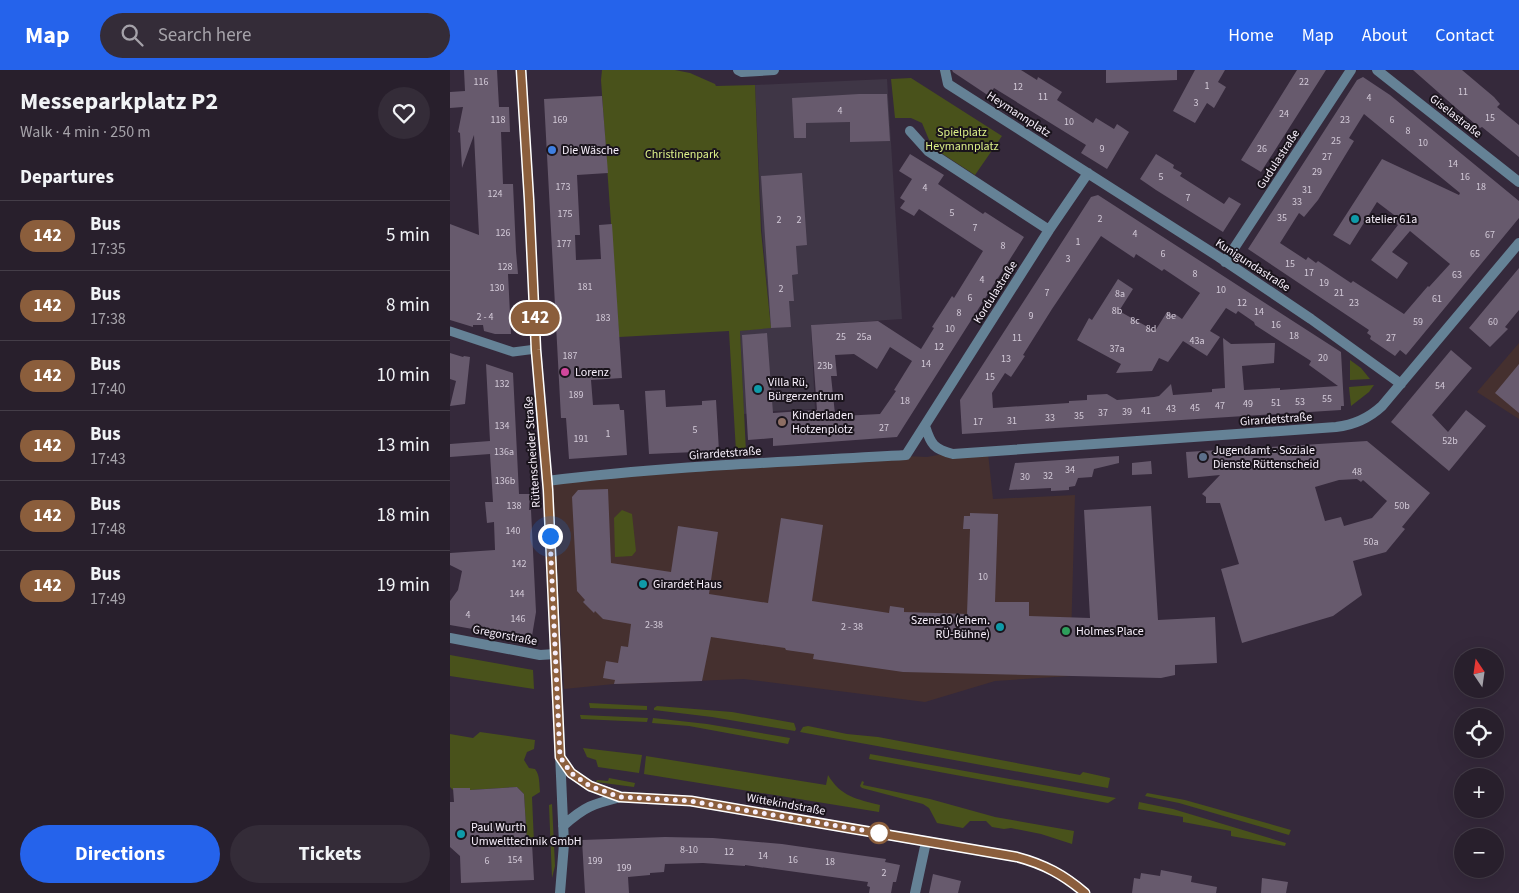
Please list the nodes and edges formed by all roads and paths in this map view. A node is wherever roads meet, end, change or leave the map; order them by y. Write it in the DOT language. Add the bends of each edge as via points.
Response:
graph roads {
  1 [pos="521,70"];
  2 [pos="738,70"];
  3 [pos="774,70"];
  4 [pos="945,70"];
  5 [pos="1351,70"];
  6 [pos="1377,70"];
  7 [pos="910,131"];
  8 [pos="1088,173"];
  9 [pos="1519,182"];
  10 [pos="1049,230"];
  11 [pos="1519,243"];
  12 [pos="1225,262"];
  13 [pos="450,331"];
  14 [pos="536,350"];
  15 [pos="1401,384"];
  16 [pos="924,426"];
  17 [pos="906,455"];
  18 [pos="547,481"];
  19 [pos="450,638"];
  20 [pos="555,654"];
  21 [pos="560,755"];
  22 [pos="620,797"];
  23 [pos="563,826"];
  24 [pos="926,842"];
  25 [pos="560,893"];
  26 [pos="915,893"];
  27 [pos="1085,893"];
  1 -- 14 [label="street, Rüttenscheider Straße"];
  2 -- 3 [label="street"];
  4 -- 8 [label="street, Heymannplatz" via="948,84"];
  5 -- 12 [label="street, Gudulastraße"];
  6 -- 9 [label="street, Giselastraße"];
  7 -- 10 [label="street" via="928,150"];
  8 -- 10 [label="street, Kordulastraße"];
  8 -- 12 [label="street, Kunigundastraße"];
  10 -- 16 [label="street, Kordulastraße"];
  11 -- 15 [label="street, Girardetstraße"];
  12 -- 15 [label="street, Kunigundastraße"];
  13 -- 14 [label="street" via="513,352"];
  14 -- 18 [label="street, Rüttenscheider Straße"];
  15 -- 16 [label="street, Girardetstraße" via="1372,415 1345,426 953,454 936,448"];
  16 -- 17 [label="street, Kordulastraße"];
  17 -- 18 [label="street, Girardetstraße" via="578,476"];
  18 -- 20 [label="street, Rüttenscheider Straße"];
  19 -- 20 [label="street, Gregorstraße" via="540,655"];
  20 -- 21 [label="street, Rüttenscheider Straße"];
  21 -- 22 [label="street, Wittekindstraße" via="571,773 590,786"];
  21 -- 23 [label="street, Rüttenscheider Straße"];
  22 -- 23 [label="street, Wittekindstraße" via="579,811"];
  22 -- 24 [label="street, Wittekindstraße" via="691,801"];
  23 -- 25 [label="street, Rüttenscheider Straße" via="564,860"];
  24 -- 26 [label="street"];
  24 -- 27 [label="street, Wittekindstraße" via="1039,863 1058,872"];
}
